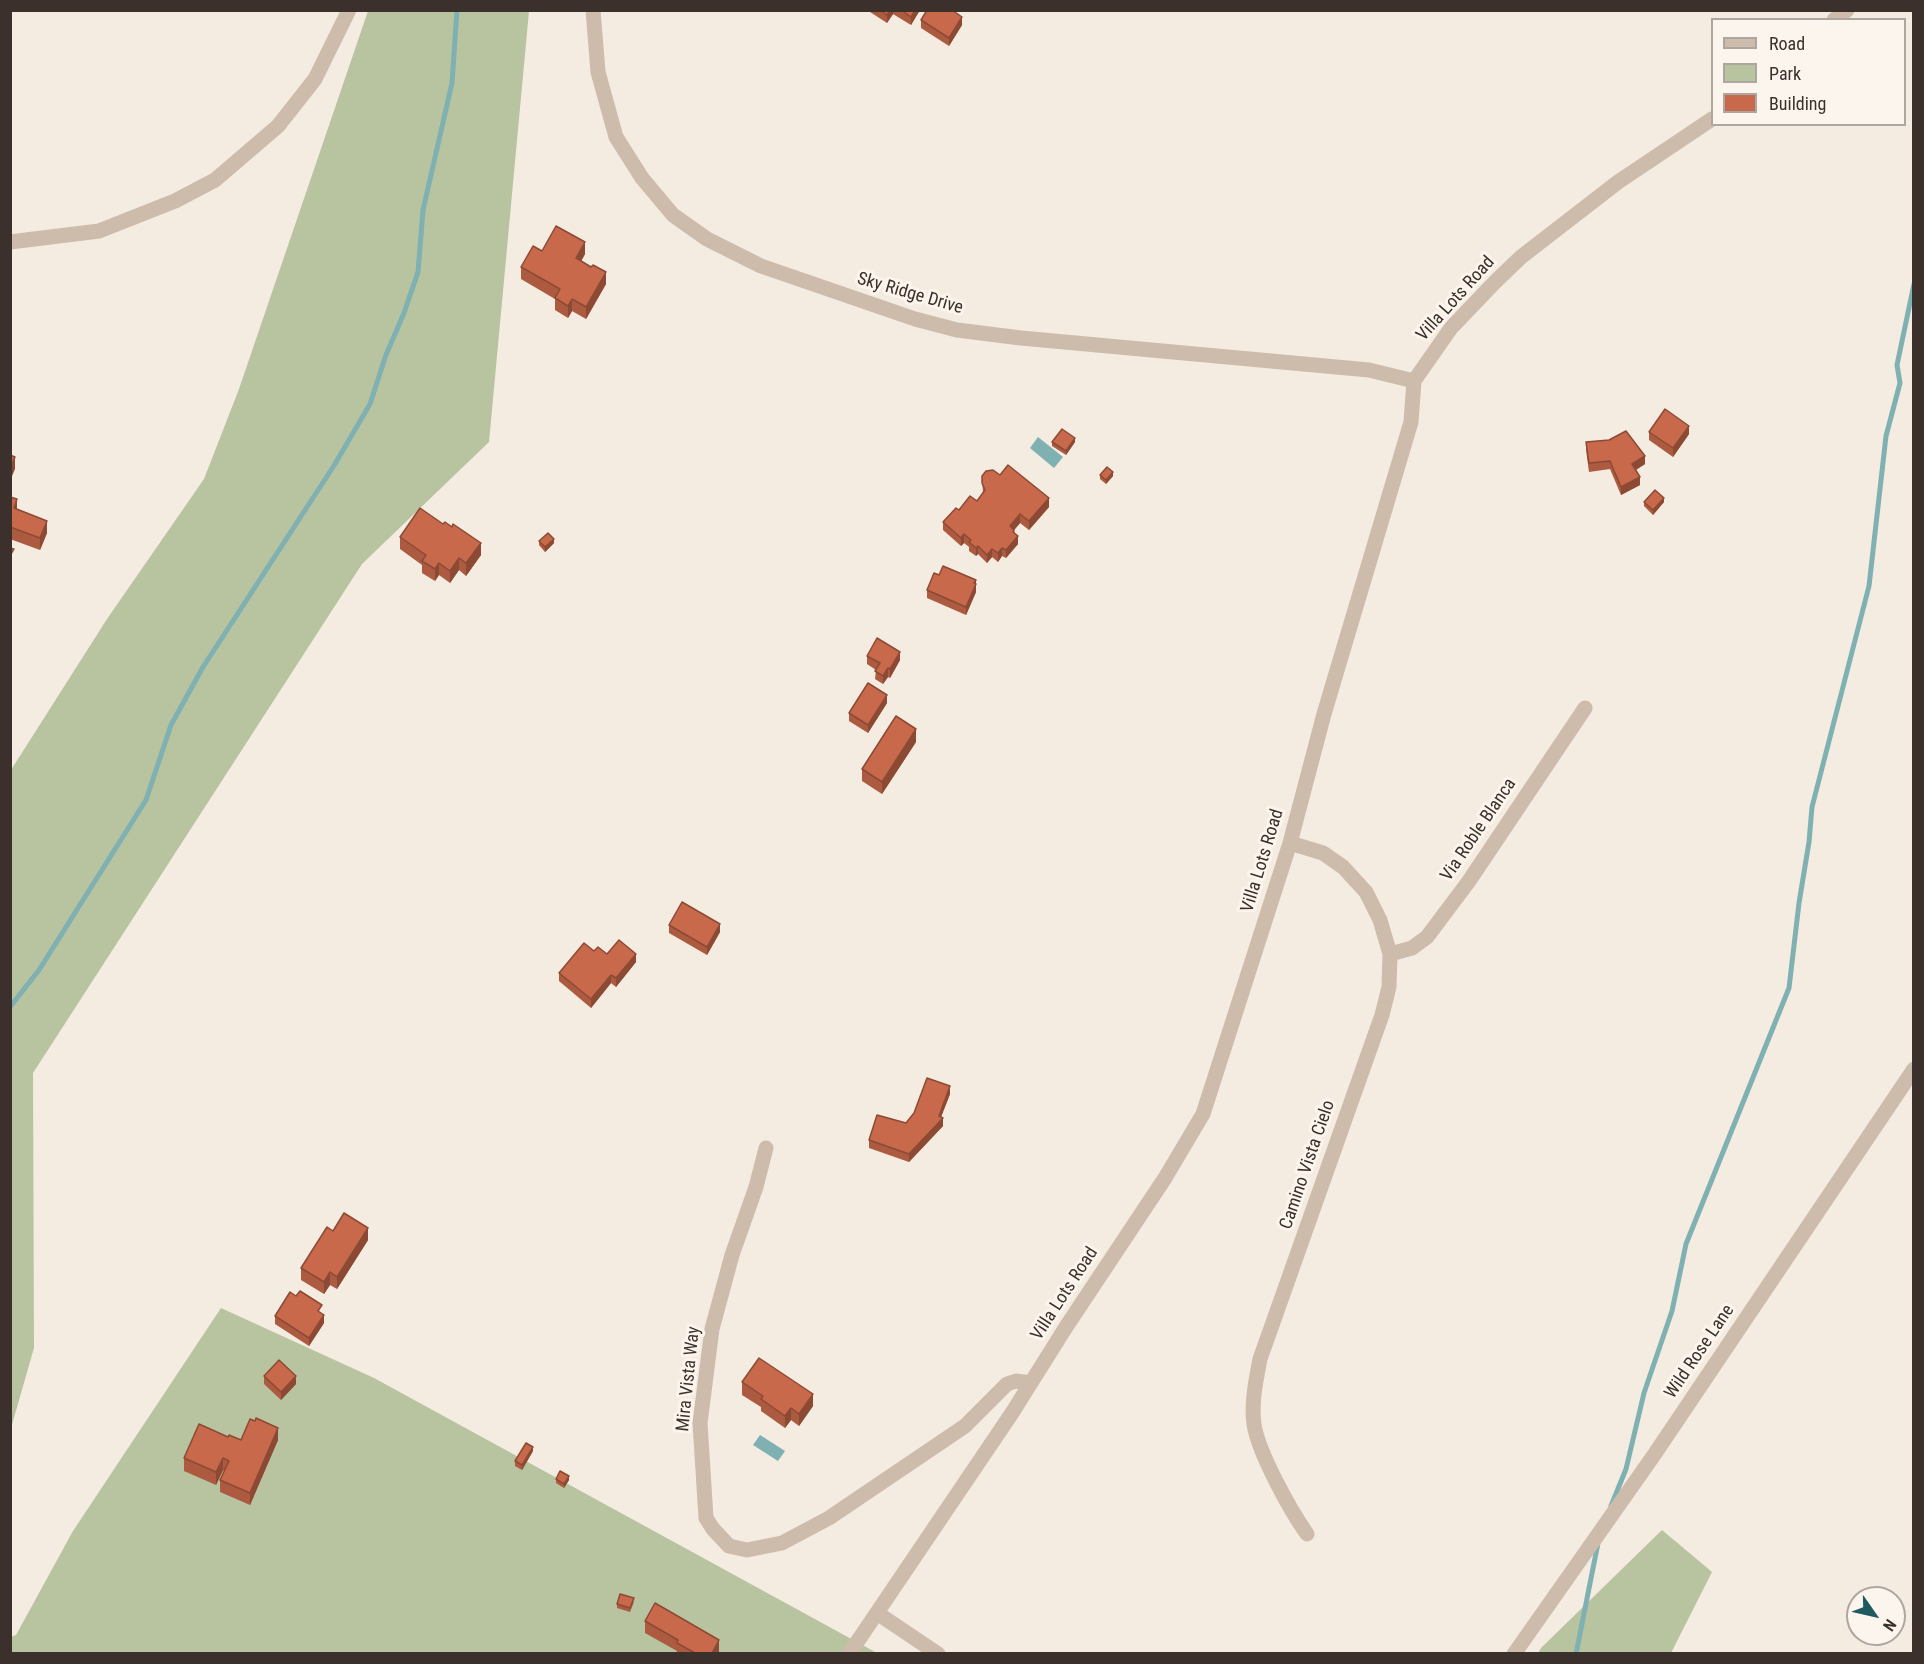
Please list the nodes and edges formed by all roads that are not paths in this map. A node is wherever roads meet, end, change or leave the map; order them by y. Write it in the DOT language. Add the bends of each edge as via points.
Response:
graph roads {
  1 [pos="349,10"];
  2 [pos="593,10"];
  3 [pos="1711,120"];
  4 [pos="10,243"];
  5 [pos="1414,381"];
  6 [pos="1585,708"];
  7 [pos="1290,843"];
  8 [pos="1390,954"];
  9 [pos="1914,1069"];
  10 [pos="766,1148"];
  11 [pos="1030,1383"];
  12 [pos="1307,1534"];
  13 [pos="877,1612"];
  14 [pos="849,1653"];
  15 [pos="938,1653"];
  16 [pos="1514,1653"];
  1 -- 4 [label="street" via="315,80 279,126 215,180 175,201 99,231"];
  2 -- 5 [label="street, Sky Ridge Drive" via="598,72 616,137 642,178 674,215 707,238 761,266 915,320 957,330 1369,370"];
  3 -- 5 [label="street, Villa Lots Road" via="1618,182 1521,257 1451,328"];
  5 -- 7 [label="street, Villa Lots Road" via="1411,422"];
  6 -- 8 [label="street, Via Roble Blanca" via="1427,938 1412,948"];
  7 -- 8 [label="street, Camino Vista Cielo" via="1323,853 1343,867 1365,892 1380,920"];
  7 -- 11 [label="street, Villa Lots Road" via="1203,1114"];
  8 -- 12 [label="street, Camino Vista Cielo" via="1389,987 1382,1015 1260,1359 1254,1392 1254,1425 1263,1453"];
  9 -- 16 [label="street, Wild Rose Lane" via="1654,1455"];
  10 -- 11 [label="street, Mira Vista Way" via="712,1329 700,1422 706,1518 729,1545 747,1550 782,1543 829,1518 965,1426 1007,1384"];
  11 -- 13 [label="street, Villa Lots Road"];
  13 -- 14 [label="street, Villa Lots Road"];
  13 -- 15 [label="street"];
}
